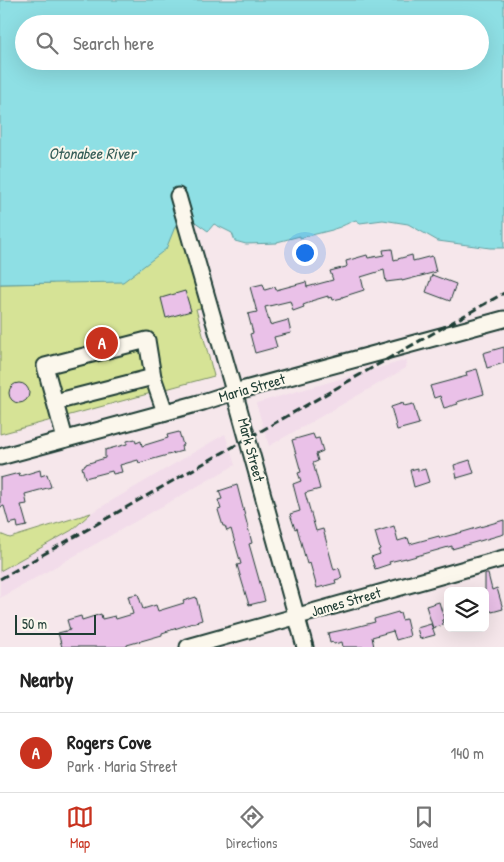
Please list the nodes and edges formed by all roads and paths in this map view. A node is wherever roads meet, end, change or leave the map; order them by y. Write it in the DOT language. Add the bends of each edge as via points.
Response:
graph roads {
  1 [pos="178,196"];
  2 [pos="504,319"];
  3 [pos="153,377"];
  4 [pos="234,392"];
  5 [pos="55,402"];
  6 [pos="165,412"];
  7 [pos="65,440"];
  8 [pos="0,457"];
  9 [pos="504,558"];
  10 [pos="296,616"];
  11 [pos="188,647"];
  12 [pos="305,647"];
  1 -- 4 [label="street, Mark Street"];
  2 -- 4 [label="street, Maria Street"];
  3 -- 5 [label="street"];
  3 -- 5 [label="street" via="147,340 45,366"];
  3 -- 6 [label="street"];
  4 -- 6 [label="street, Maria Street"];
  4 -- 10 [label="street, Mark Street"];
  5 -- 7 [label="street"];
  6 -- 7 [label="street, Maria Street"];
  7 -- 8 [label="street, Maria Street"];
  9 -- 10 [label="street, James Street"];
  10 -- 11 [label="street, James Street"];
  10 -- 12 [label="street, Mark Street"];
}
